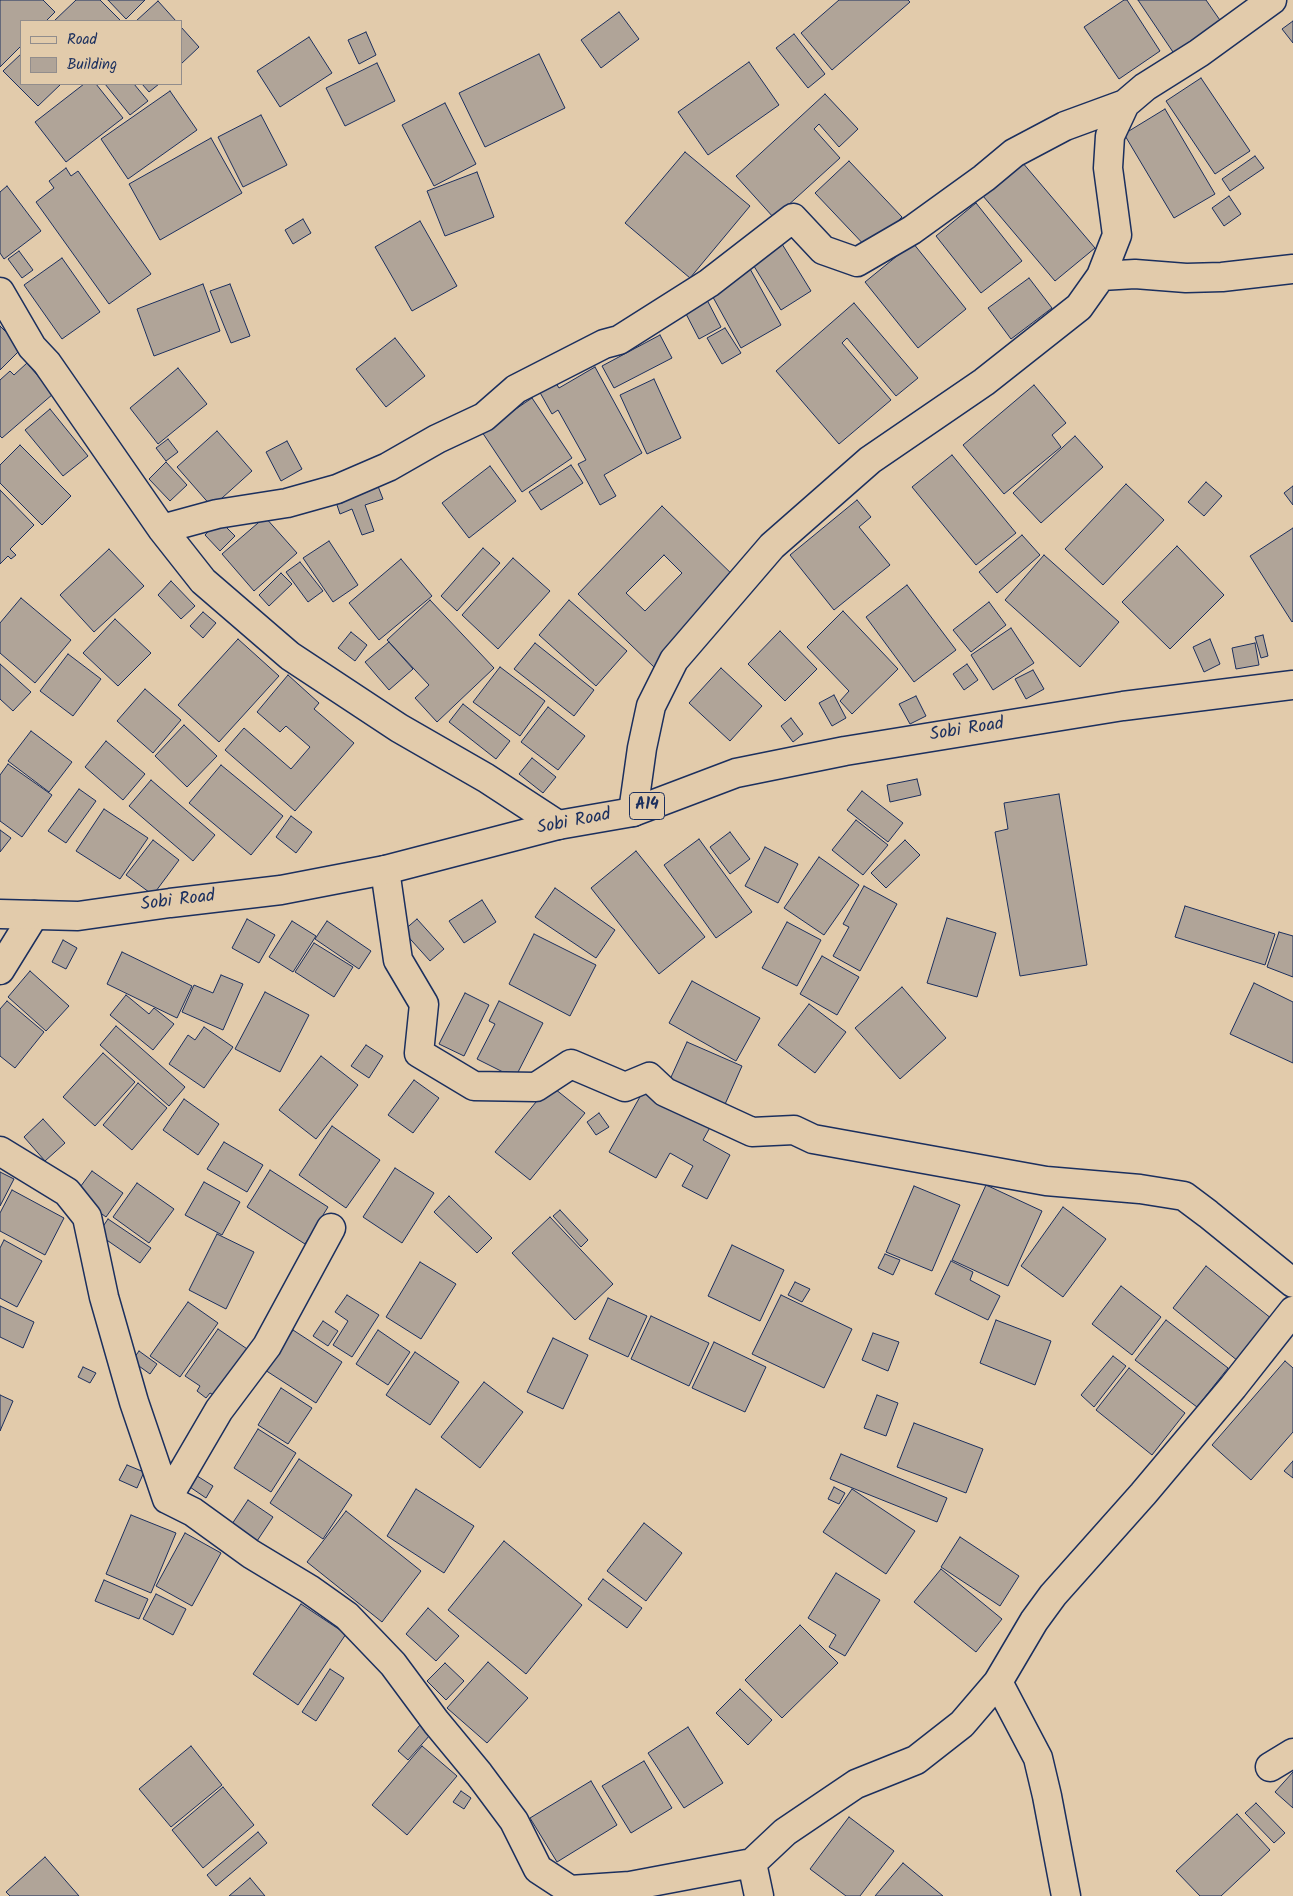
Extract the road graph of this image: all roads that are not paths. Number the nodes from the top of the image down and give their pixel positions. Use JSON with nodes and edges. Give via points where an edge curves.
{"nodes":[{"id":1,"x":1272,"y":0,"type":"edge"},
{"id":2,"x":1125,"y":104,"type":"junction"},
{"id":3,"x":1293,"y":269,"type":"edge"},
{"id":4,"x":1101,"y":276,"type":"junction"},
{"id":5,"x":0,"y":292,"type":"edge"},
{"id":6,"x":162,"y":529,"type":"junction"},
{"id":7,"x":1293,"y":685,"type":"edge"},
{"id":8,"x":633,"y":812,"type":"junction"},
{"id":9,"x":558,"y":825,"type":"junction"},
{"id":10,"x":385,"y":870,"type":"junction"},
{"id":11,"x":0,"y":914,"type":"edge"},
{"id":12,"x":34,"y":915,"type":"junction"},
{"id":13,"x":0,"y":970,"type":"edge"},
{"id":14,"x":0,"y":1152,"type":"edge"},
{"id":15,"x":331,"y":1228,"type":"dead end"},
{"id":16,"x":1293,"y":1283,"type":"edge"},
{"id":17,"x":1293,"y":1310,"type":"edge"},
{"id":18,"x":167,"y":1499,"type":"junction"},
{"id":19,"x":998,"y":1682,"type":"junction"},
{"id":20,"x":752,"y":1863,"type":"junction"},
{"id":21,"x":759,"y":1896,"type":"edge"},
{"id":22,"x":1066,"y":1896,"type":"edge"}],
"edges":[{"from":1,"to":2,"type":"main road"},
{"from":2,"to":4,"type":"main road","via":[[1110,136],[1108,168],[1117,235]]},
{"from":2,"to":6,"type":"main road","via":[[1064,126],[1014,153],[912,230],[857,262],[823,250],[793,218],[709,283],[619,340],[604,344],[516,390],[484,417],[388,467],[337,489],[287,503],[217,514]]},
{"from":3,"to":4,"type":"main road","via":[[1222,277]]},
{"from":4,"to":8,"type":"main road","via":[[1079,307],[984,382],[870,460],[835,490],[772,546],[709,618],[674,660],[651,706]]},
{"from":5,"to":6,"type":"main road","via":[[32,347],[47,363]]},
{"from":6,"to":9,"type":"main road","via":[[203,580],[290,656],[399,728],[486,778]]},
{"from":7,"to":8,"type":"main road","name":"Sobi Road","number":"A14","via":[[1123,706],[845,751],[736,773]]},
{"from":8,"to":9,"type":"main road","name":"Sobi Road","number":"A14"},
{"from":9,"to":10,"type":"main road","name":"Sobi Road","number":"A14"},
{"from":10,"to":12,"type":"main road","name":"Sobi Road","number":"A14","via":[[282,890],[78,916]]},
{"from":10,"to":16,"type":"main road","via":[[398,960],[424,1004],[419,1053],[474,1086],[536,1088],[571,1064],[624,1087],[649,1077],[665,1092],[752,1132],[794,1130],[813,1139],[1046,1181],[1184,1196]]},
{"from":11,"to":12,"type":"main road","name":"Sobi Road","number":"A14"},
{"from":12,"to":13,"type":"main road"},
{"from":14,"to":18,"type":"main road","via":[[67,1192],[87,1217],[104,1297],[134,1402]]},
{"from":15,"to":18,"type":"main road","via":[[267,1346],[219,1410]]},
{"from":17,"to":19,"type":"main road","via":[[1143,1494],[1053,1595]]},
{"from":18,"to":20,"type":"main road","via":[[193,1512],[251,1554],[348,1616],[393,1664],[479,1774],[514,1821],[538,1869],[570,1890],[630,1886]]},
{"from":19,"to":20,"type":"main road","via":[[962,1724],[916,1760],[856,1784],[785,1832]]},
{"from":19,"to":22,"type":"main road","via":[[1038,1758]]},
{"from":20,"to":21,"type":"main road"}]}
